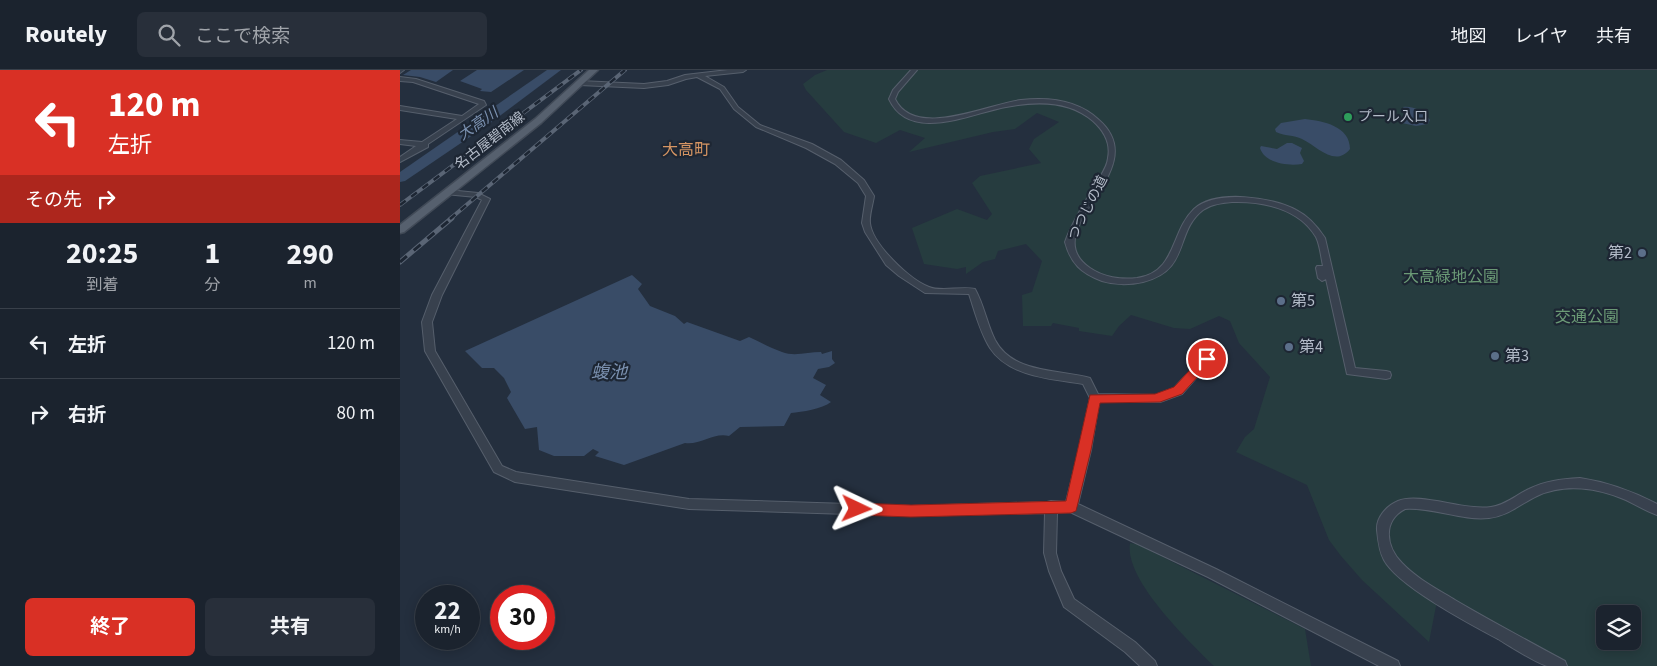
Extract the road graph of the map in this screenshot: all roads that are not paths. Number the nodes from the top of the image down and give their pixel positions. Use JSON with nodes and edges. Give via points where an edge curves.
{"nodes":[{"id":1,"x":594,"y":70,"type":"edge"},
{"id":2,"x":743,"y":70,"type":"edge"},
{"id":3,"x":914,"y":70,"type":"edge"},
{"id":4,"x":699,"y":73,"type":"edge"},
{"id":5,"x":400,"y":79,"type":"edge"},
{"id":6,"x":580,"y":83,"type":"junction"},
{"id":7,"x":400,"y":108,"type":"edge"},
{"id":8,"x":463,"y":118,"type":"junction"},
{"id":9,"x":400,"y":142,"type":"edge"},
{"id":10,"x":425,"y":145,"type":"junction"},
{"id":11,"x":400,"y":160,"type":"edge"},
{"id":12,"x":448,"y":192,"type":"junction"},
{"id":13,"x":400,"y":230,"type":"edge"},
{"id":14,"x":1320,"y":268,"type":"dead end"},
{"id":15,"x":1322,"y":278,"type":"dead end"},
{"id":16,"x":1207,"y":359,"type":"dead end"},
{"id":17,"x":1386,"y":375,"type":"dead end"},
{"id":18,"x":1094,"y":398,"type":"junction"},
{"id":19,"x":1051,"y":506,"type":"junction"},
{"id":20,"x":1071,"y":507,"type":"junction"},
{"id":21,"x":1657,"y":510,"type":"edge"},
{"id":22,"x":1150,"y":666,"type":"edge"},
{"id":23,"x":1393,"y":666,"type":"edge"},
{"id":24,"x":1560,"y":666,"type":"edge"}],
"edges":[{"from":1,"to":6,"type":"main road","name":"名古屋碧南線"},
{"from":2,"to":4,"type":"street"},
{"from":3,"to":17,"type":"street","name":"つつじの道","via":[[892,99],[898,110],[914,118],[948,120],[1014,103],[1045,101],[1084,110],[1100,123],[1111,140],[1112,159],[1069,242],[1069,250],[1081,266],[1104,278],[1129,282],[1162,271],[1197,210],[1223,200],[1261,200],[1280,205],[1310,222],[1321,238],[1351,371]]},
{"from":4,"to":6,"type":"street","via":[[644,86]]},
{"from":4,"to":18,"type":"street","via":[[722,88],[736,108],[758,126],[809,146],[854,174],[870,196],[866,223],[869,232],[889,263],[928,291],[972,291],[994,347],[1002,357],[1028,370],[1086,381]]},
{"from":5,"to":8,"type":"street","via":[[414,80],[482,102],[483,105]]},
{"from":6,"to":12,"type":"main road","name":"名古屋碧南線","via":[[538,121]]},
{"from":7,"to":8,"type":"street"},
{"from":8,"to":10,"type":"street"},
{"from":9,"to":10,"type":"street"},
{"from":10,"to":11,"type":"street"},
{"from":12,"to":13,"type":"main road","name":"名古屋碧南線"},
{"from":12,"to":19,"type":"street","via":[[486,199],[427,322],[430,351],[498,469],[515,477],[689,504],[911,511]]},
{"from":14,"to":15,"type":"street"},
{"from":16,"to":18,"type":"street","via":[[1178,390],[1156,399]]},
{"from":18,"to":20,"type":"street"},
{"from":19,"to":20,"type":"street"},
{"from":19,"to":22,"type":"street","via":[[1050,553],[1069,603],[1130,646]]},
{"from":20,"to":23,"type":"street","via":[[1212,573]]},
{"from":21,"to":24,"type":"street","via":[[1611,488],[1580,483],[1553,484],[1503,510],[1483,513],[1406,504],[1391,512],[1383,525],[1389,558],[1397,567],[1436,595]]}]}
